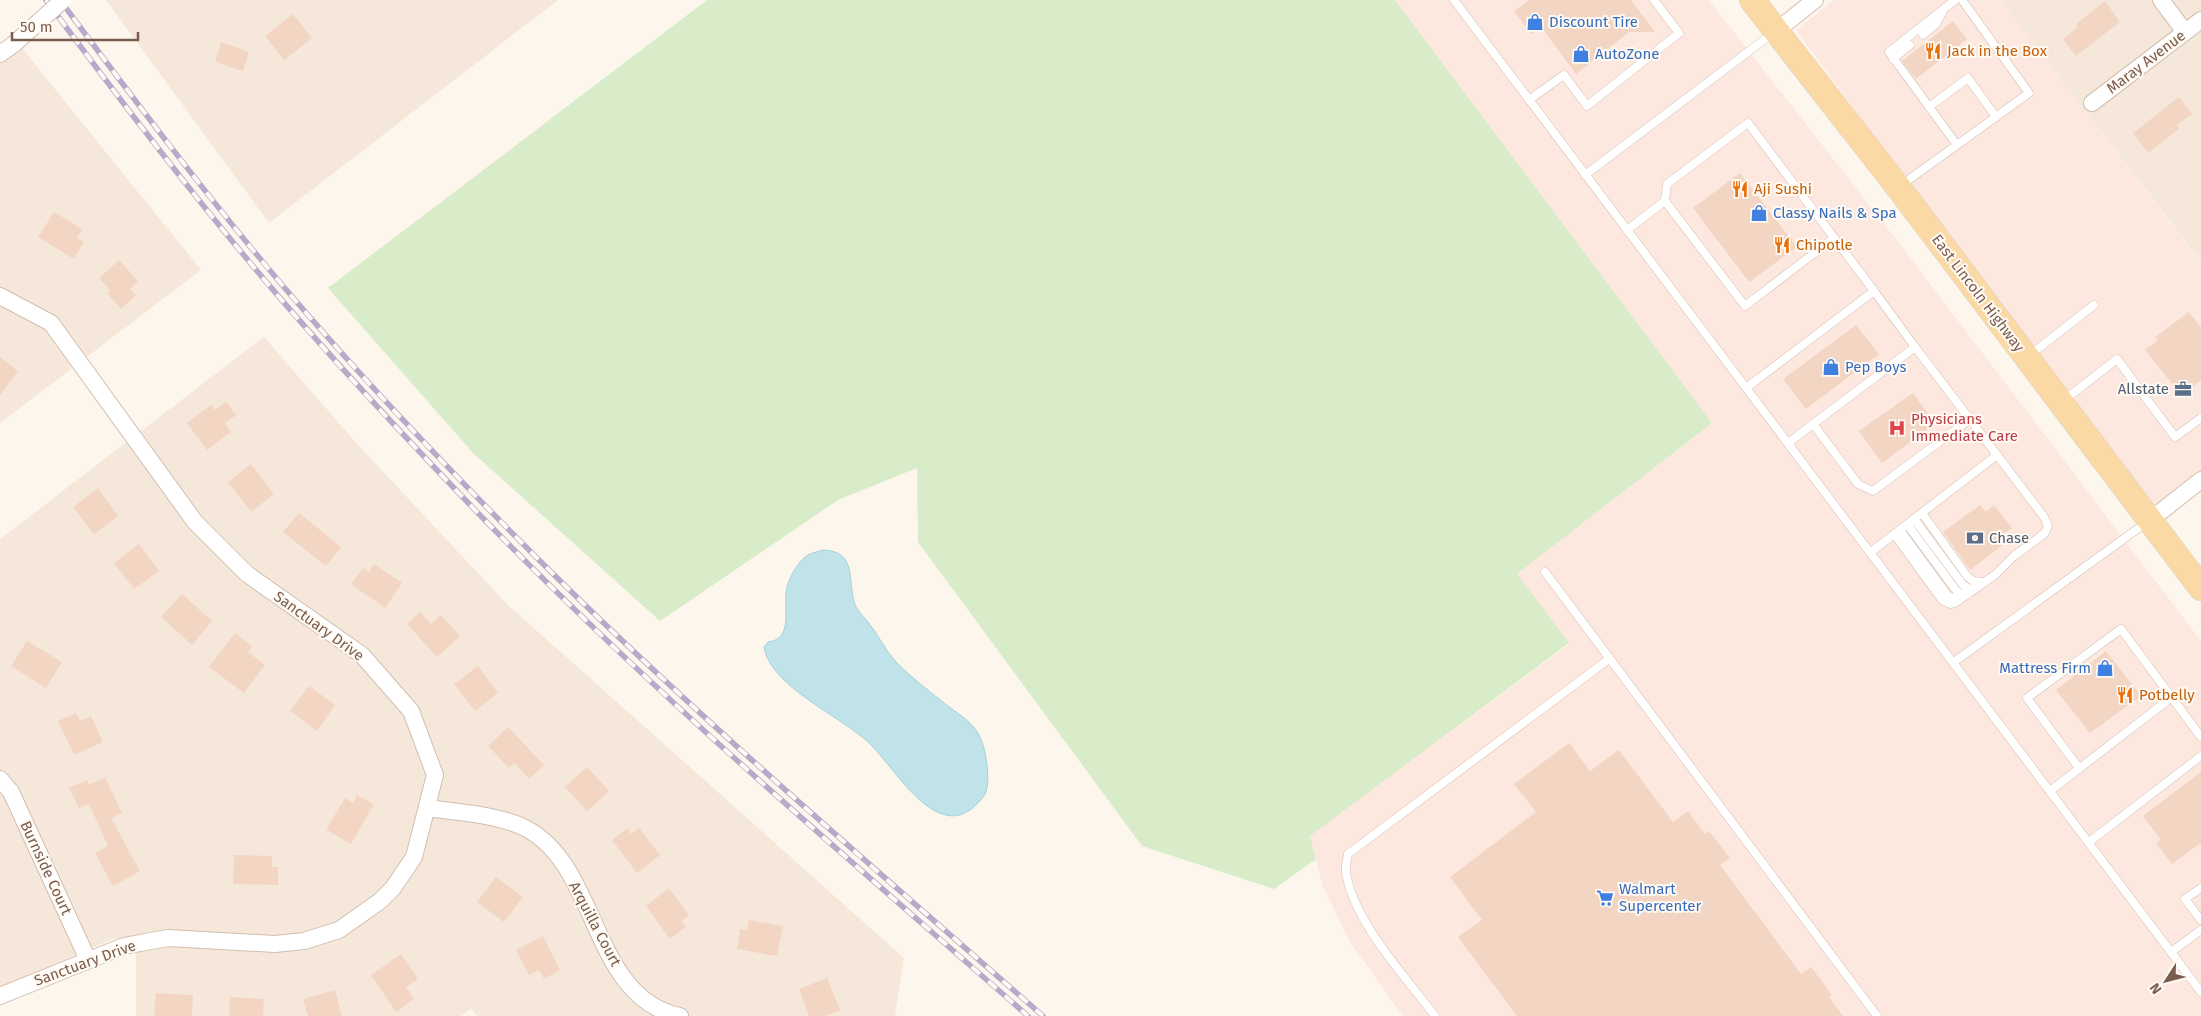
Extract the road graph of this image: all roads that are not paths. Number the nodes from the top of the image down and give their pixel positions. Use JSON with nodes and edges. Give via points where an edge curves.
{"nodes":[{"id":1,"x":63,"y":0,"type":"edge"},
{"id":2,"x":1454,"y":0,"type":"edge"},
{"id":3,"x":1654,"y":0,"type":"edge"},
{"id":4,"x":1752,"y":0,"type":"edge"},
{"id":5,"x":1815,"y":0,"type":"edge"},
{"id":6,"x":1955,"y":0,"type":"edge"},
{"id":7,"x":1962,"y":0,"type":"edge"},
{"id":8,"x":2161,"y":0,"type":"edge"},
{"id":9,"x":1944,"y":9,"type":"junction"},
{"id":10,"x":2201,"y":20,"type":"edge"},
{"id":11,"x":1776,"y":31,"type":"junction"},
{"id":12,"x":2186,"y":32,"type":"junction"},
{"id":13,"x":1924,"y":35,"type":"dead end"},
{"id":14,"x":1910,"y":45,"type":"dead end"},
{"id":15,"x":0,"y":54,"type":"edge"},
{"id":16,"x":1893,"y":58,"type":"junction"},
{"id":17,"x":1529,"y":100,"type":"junction"},
{"id":18,"x":2092,"y":103,"type":"dead end"},
{"id":19,"x":1929,"y":107,"type":"junction"},
{"id":20,"x":1996,"y":117,"type":"junction"},
{"id":21,"x":1957,"y":146,"type":"junction"},
{"id":22,"x":1585,"y":175,"type":"junction"},
{"id":23,"x":1898,"y":187,"type":"junction"},
{"id":24,"x":1665,"y":201,"type":"junction"},
{"id":25,"x":1627,"y":230,"type":"junction"},
{"id":26,"x":1834,"y":238,"type":"junction"},
{"id":27,"x":1874,"y":291,"type":"junction"},
{"id":28,"x":0,"y":296,"type":"edge"},
{"id":29,"x":2094,"y":305,"type":"dead end"},
{"id":30,"x":1915,"y":347,"type":"junction"},
{"id":31,"x":2026,"y":358,"type":"junction"},
{"id":32,"x":1746,"y":388,"type":"junction"},
{"id":33,"x":2060,"y":403,"type":"junction"},
{"id":34,"x":2201,"y":418,"type":"edge"},
{"id":35,"x":1970,"y":420,"type":"junction"},
{"id":36,"x":1813,"y":424,"type":"junction"},
{"id":37,"x":1788,"y":443,"type":"junction"},
{"id":38,"x":1997,"y":455,"type":"junction"},
{"id":39,"x":2201,"y":480,"type":"edge"},
{"id":40,"x":1922,"y":512,"type":"junction"},
{"id":41,"x":1914,"y":519,"type":"junction"},
{"id":42,"x":2149,"y":521,"type":"junction"},
{"id":43,"x":1907,"y":524,"type":"junction"},
{"id":44,"x":1897,"y":532,"type":"junction"},
{"id":45,"x":1871,"y":552,"type":"junction"},
{"id":46,"x":1544,"y":572,"type":"dead end"},
{"id":47,"x":1985,"y":582,"type":"junction"},
{"id":48,"x":1977,"y":587,"type":"junction"},
{"id":49,"x":2201,"y":588,"type":"edge"},
{"id":50,"x":1965,"y":596,"type":"junction"},
{"id":51,"x":1609,"y":659,"type":"junction"},
{"id":52,"x":1954,"y":662,"type":"junction"},
{"id":53,"x":2172,"y":697,"type":"junction"},
{"id":54,"x":2201,"y":737,"type":"edge"},
{"id":55,"x":2201,"y":756,"type":"edge"},
{"id":56,"x":2079,"y":768,"type":"junction"},
{"id":57,"x":0,"y":779,"type":"edge"},
{"id":58,"x":2050,"y":791,"type":"junction"},
{"id":59,"x":427,"y":808,"type":"junction"},
{"id":60,"x":2089,"y":842,"type":"junction"},
{"id":61,"x":2201,"y":888,"type":"edge"},
{"id":62,"x":2201,"y":920,"type":"edge"},
{"id":63,"x":2201,"y":930,"type":"edge"},
{"id":64,"x":2172,"y":952,"type":"junction"},
{"id":65,"x":88,"y":960,"type":"junction"},
{"id":66,"x":2201,"y":992,"type":"edge"},
{"id":67,"x":0,"y":996,"type":"edge"},
{"id":68,"x":680,"y":1016,"type":"edge"},
{"id":69,"x":1435,"y":1016,"type":"edge"},
{"id":70,"x":1877,"y":1016,"type":"edge"}],
"edges":[{"from":1,"to":15,"type":"street","bridge":true},
{"from":2,"to":17,"type":"lane"},
{"from":3,"to":17,"type":"lane","via":[[1679,33],[1586,106],[1564,75]]},
{"from":4,"to":11,"type":"main road","name":"East Lincoln Highway"},
{"from":5,"to":11,"type":"street"},
{"from":6,"to":9,"type":"lane"},
{"from":7,"to":20,"type":"lane","via":[[2029,93]]},
{"from":8,"to":12,"type":"street"},
{"from":9,"to":13,"type":"lane","via":[[1935,25]]},
{"from":9,"to":16,"type":"lane","via":[[1889,52]]},
{"from":10,"to":12,"type":"street","name":"Maray Avenue"},
{"from":11,"to":22,"type":"lane"},
{"from":11,"to":23,"type":"main road","name":"East Lincoln Highway"},
{"from":12,"to":18,"type":"street","name":"Maray Avenue"},
{"from":14,"to":16,"type":"lane"},
{"from":16,"to":19,"type":"lane"},
{"from":17,"to":22,"type":"lane"},
{"from":19,"to":20,"type":"lane","via":[[1968,78]]},
{"from":19,"to":21,"type":"lane"},
{"from":20,"to":21,"type":"lane"},
{"from":21,"to":23,"type":"lane"},
{"from":22,"to":25,"type":"lane"},
{"from":23,"to":31,"type":"main road","name":"East Lincoln Highway"},
{"from":24,"to":25,"type":"lane"},
{"from":24,"to":26,"type":"lane","via":[[1745,306]]},
{"from":24,"to":26,"type":"lane","via":[[1668,184],[1748,123]]},
{"from":25,"to":32,"type":"lane"},
{"from":26,"to":27,"type":"lane"},
{"from":27,"to":30,"type":"lane"},
{"from":27,"to":32,"type":"lane"},
{"from":28,"to":59,"type":"street","name":"Sanctuary Drive","via":[[51,323],[195,522],[247,574],[362,655],[411,711],[435,775]]},
{"from":29,"to":31,"type":"lane"},
{"from":30,"to":35,"type":"lane"},
{"from":30,"to":36,"type":"lane"},
{"from":31,"to":33,"type":"main road","name":"East Lincoln Highway"},
{"from":32,"to":37,"type":"lane"},
{"from":33,"to":34,"type":"lane","via":[[2117,359],[2175,437]]},
{"from":33,"to":42,"type":"main road","name":"East Lincoln Highway"},
{"from":35,"to":36,"type":"lane","via":[[1873,491],[1858,484]]},
{"from":35,"to":38,"type":"lane"},
{"from":36,"to":37,"type":"lane"},
{"from":37,"to":45,"type":"lane"},
{"from":38,"to":40,"type":"lane"},
{"from":38,"to":47,"type":"lane","via":[[2048,526],[2045,533]]},
{"from":39,"to":42,"type":"street"},
{"from":40,"to":41,"type":"lane"},
{"from":40,"to":47,"type":"lane","via":[[1967,576],[1973,581]]},
{"from":41,"to":43,"type":"lane"},
{"from":41,"to":48,"type":"lane","via":[[1962,585],[1970,589]]},
{"from":42,"to":49,"type":"main road","name":"East Lincoln Highway"},
{"from":42,"to":52,"type":"lane"},
{"from":43,"to":44,"type":"lane"},
{"from":43,"to":50,"type":"lane","via":[[1955,589]]},
{"from":44,"to":45,"type":"lane"},
{"from":44,"to":50,"type":"lane","via":[[1942,600],[1950,604]]},
{"from":45,"to":52,"type":"lane"},
{"from":46,"to":51,"type":"lane"},
{"from":47,"to":48,"type":"lane"},
{"from":48,"to":50,"type":"lane"},
{"from":51,"to":69,"type":"lane","via":[[1348,854],[1346,872],[1361,912]]},
{"from":51,"to":70,"type":"lane"},
{"from":52,"to":58,"type":"lane"},
{"from":53,"to":54,"type":"lane"},
{"from":53,"to":56,"type":"lane"},
{"from":53,"to":56,"type":"lane","via":[[2121,628],[2027,698]]},
{"from":55,"to":60,"type":"lane"},
{"from":56,"to":58,"type":"lane"},
{"from":57,"to":65,"type":"street","name":"Burnside Court","via":[[11,792]]},
{"from":58,"to":60,"type":"lane"},
{"from":59,"to":65,"type":"street","name":"Sanctuary Drive","via":[[414,857],[404,873],[380,901],[338,930],[304,941],[275,944],[168,938],[124,946]]},
{"from":59,"to":68,"type":"street","name":"Arquilla Court","via":[[473,814],[521,827],[552,848],[586,902],[610,958],[642,998]]},
{"from":60,"to":64,"type":"lane"},
{"from":61,"to":62,"type":"lane","via":[[2185,899]]},
{"from":63,"to":64,"type":"lane"},
{"from":64,"to":66,"type":"lane"},
{"from":65,"to":67,"type":"street","name":"Sanctuary Drive"}]}
